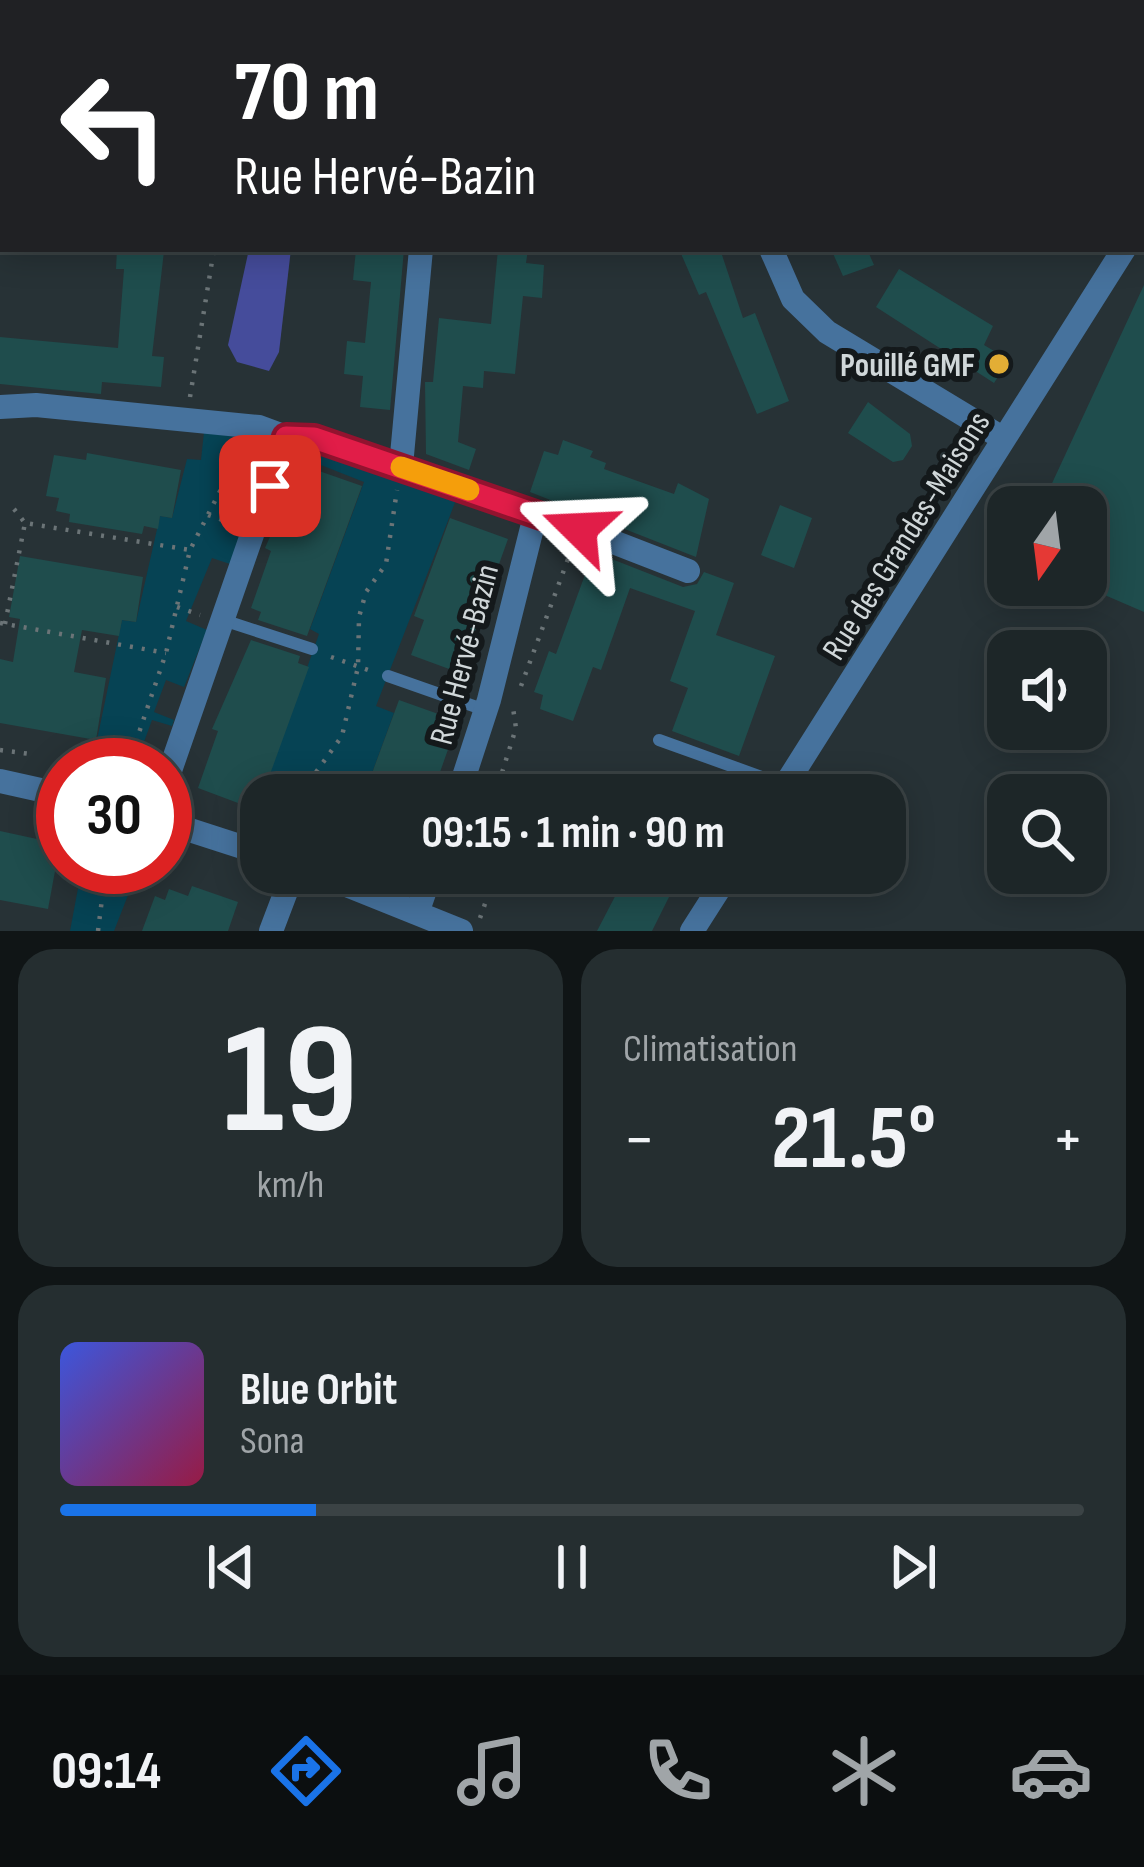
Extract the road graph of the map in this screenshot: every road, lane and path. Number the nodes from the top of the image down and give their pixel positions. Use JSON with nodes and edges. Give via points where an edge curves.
{"nodes":[{"id":1,"x":214,"y":252,"type":"edge"},
{"id":2,"x":421,"y":252,"type":"edge"},
{"id":3,"x":772,"y":252,"type":"edge"},
{"id":4,"x":1122,"y":252,"type":"edge"},
{"id":5,"x":0,"y":407,"type":"edge"},
{"id":6,"x":187,"y":420,"type":"junction"},
{"id":7,"x":259,"y":428,"type":"junction"},
{"id":8,"x":286,"y":437,"type":"junction"},
{"id":9,"x":1004,"y":439,"type":"junction"},
{"id":10,"x":401,"y":466,"type":"junction"},
{"id":11,"x":14,"y":509,"type":"dead end"},
{"id":12,"x":536,"y":512,"type":"junction"},
{"id":13,"x":26,"y":523,"type":"junction"},
{"id":14,"x":579,"y":529,"type":"junction"},
{"id":15,"x":190,"y":550,"type":"junction"},
{"id":16,"x":688,"y":571,"type":"dead end"},
{"id":17,"x":223,"y":620,"type":"junction"},
{"id":18,"x":3,"y":624,"type":"edge"},
{"id":19,"x":312,"y":650,"type":"joint"},
{"id":20,"x":166,"y":653,"type":"junction"},
{"id":21,"x":358,"y":667,"type":"junction"},
{"id":22,"x":388,"y":676,"type":"joint"},
{"id":23,"x":486,"y":710,"type":"junction"},
{"id":24,"x":137,"y":738,"type":"edge"},
{"id":25,"x":182,"y":738,"type":"edge"},
{"id":26,"x":659,"y":740,"type":"dead end"},
{"id":27,"x":0,"y":749,"type":"edge"},
{"id":28,"x":30,"y":759,"type":"dead end"},
{"id":29,"x":315,"y":774,"type":"edge"},
{"id":30,"x":465,"y":774,"type":"edge"},
{"id":31,"x":502,"y":774,"type":"edge"},
{"id":32,"x":743,"y":774,"type":"edge"},
{"id":33,"x":792,"y":774,"type":"edge"},
{"id":34,"x":0,"y":782,"type":"edge"},
{"id":35,"x":36,"y":789,"type":"edge"},
{"id":36,"x":192,"y":831,"type":"edge"},
{"id":37,"x":240,"y":846,"type":"edge"},
{"id":38,"x":103,"y":894,"type":"edge"},
{"id":39,"x":285,"y":894,"type":"edge"},
{"id":40,"x":370,"y":894,"type":"edge"},
{"id":41,"x":424,"y":894,"type":"edge"},
{"id":42,"x":487,"y":894,"type":"edge"},
{"id":43,"x":716,"y":894,"type":"edge"},
{"id":44,"x":417,"y":913,"type":"junction"},
{"id":45,"x":470,"y":926,"type":"edge"},
{"id":46,"x":98,"y":931,"type":"edge"},
{"id":47,"x":271,"y":931,"type":"edge"},
{"id":48,"x":692,"y":931,"type":"edge"}],
"edges":[{"from":1,"to":6,"type":"path"},
{"from":2,"to":10,"type":"street"},
{"from":3,"to":9,"type":"street","via":[[794,299],[827,332]]},
{"from":4,"to":9,"type":"street","name":"Rue des Grandes-Maisons"},
{"from":5,"to":6,"type":"street"},
{"from":6,"to":7,"type":"street"},
{"from":7,"to":8,"type":"street"},
{"from":7,"to":15,"type":"path"},
{"from":8,"to":10,"type":"street"},
{"from":8,"to":17,"type":"street"},
{"from":9,"to":33,"type":"street","name":"Rue des Grandes-Maisons"},
{"from":10,"to":12,"type":"street"},
{"from":10,"to":21,"type":"path","via":[[386,564],[359,617]]},
{"from":11,"to":13,"type":"path"},
{"from":12,"to":14,"type":"street"},
{"from":12,"to":23,"type":"street","name":"Rue Hervé-Bazin"},
{"from":13,"to":15,"type":"path"},
{"from":13,"to":18,"type":"path"},
{"from":14,"to":16,"type":"street"},
{"from":14,"to":31,"type":"path","via":[[513,706],[516,728]]},
{"from":15,"to":20,"type":"path"},
{"from":17,"to":19,"type":"lane"},
{"from":17,"to":25,"type":"street"},
{"from":18,"to":20,"type":"path"},
{"from":19,"to":21,"type":"path"},
{"from":20,"to":24,"type":"path"},
{"from":21,"to":22,"type":"path"},
{"from":21,"to":29,"type":"path","via":[[342,736]]},
{"from":22,"to":23,"type":"lane"},
{"from":23,"to":30,"type":"street","name":"Rue Hervé-Bazin"},
{"from":26,"to":32,"type":"lane"},
{"from":27,"to":28,"type":"path"},
{"from":34,"to":35,"type":"street"},
{"from":36,"to":37,"type":"street"},
{"from":38,"to":46,"type":"path"},
{"from":39,"to":47,"type":"street"},
{"from":40,"to":44,"type":"street"},
{"from":41,"to":44,"type":"street"},
{"from":42,"to":45,"type":"path"},
{"from":43,"to":48,"type":"street"},
{"from":44,"to":45,"type":"street"}]}
